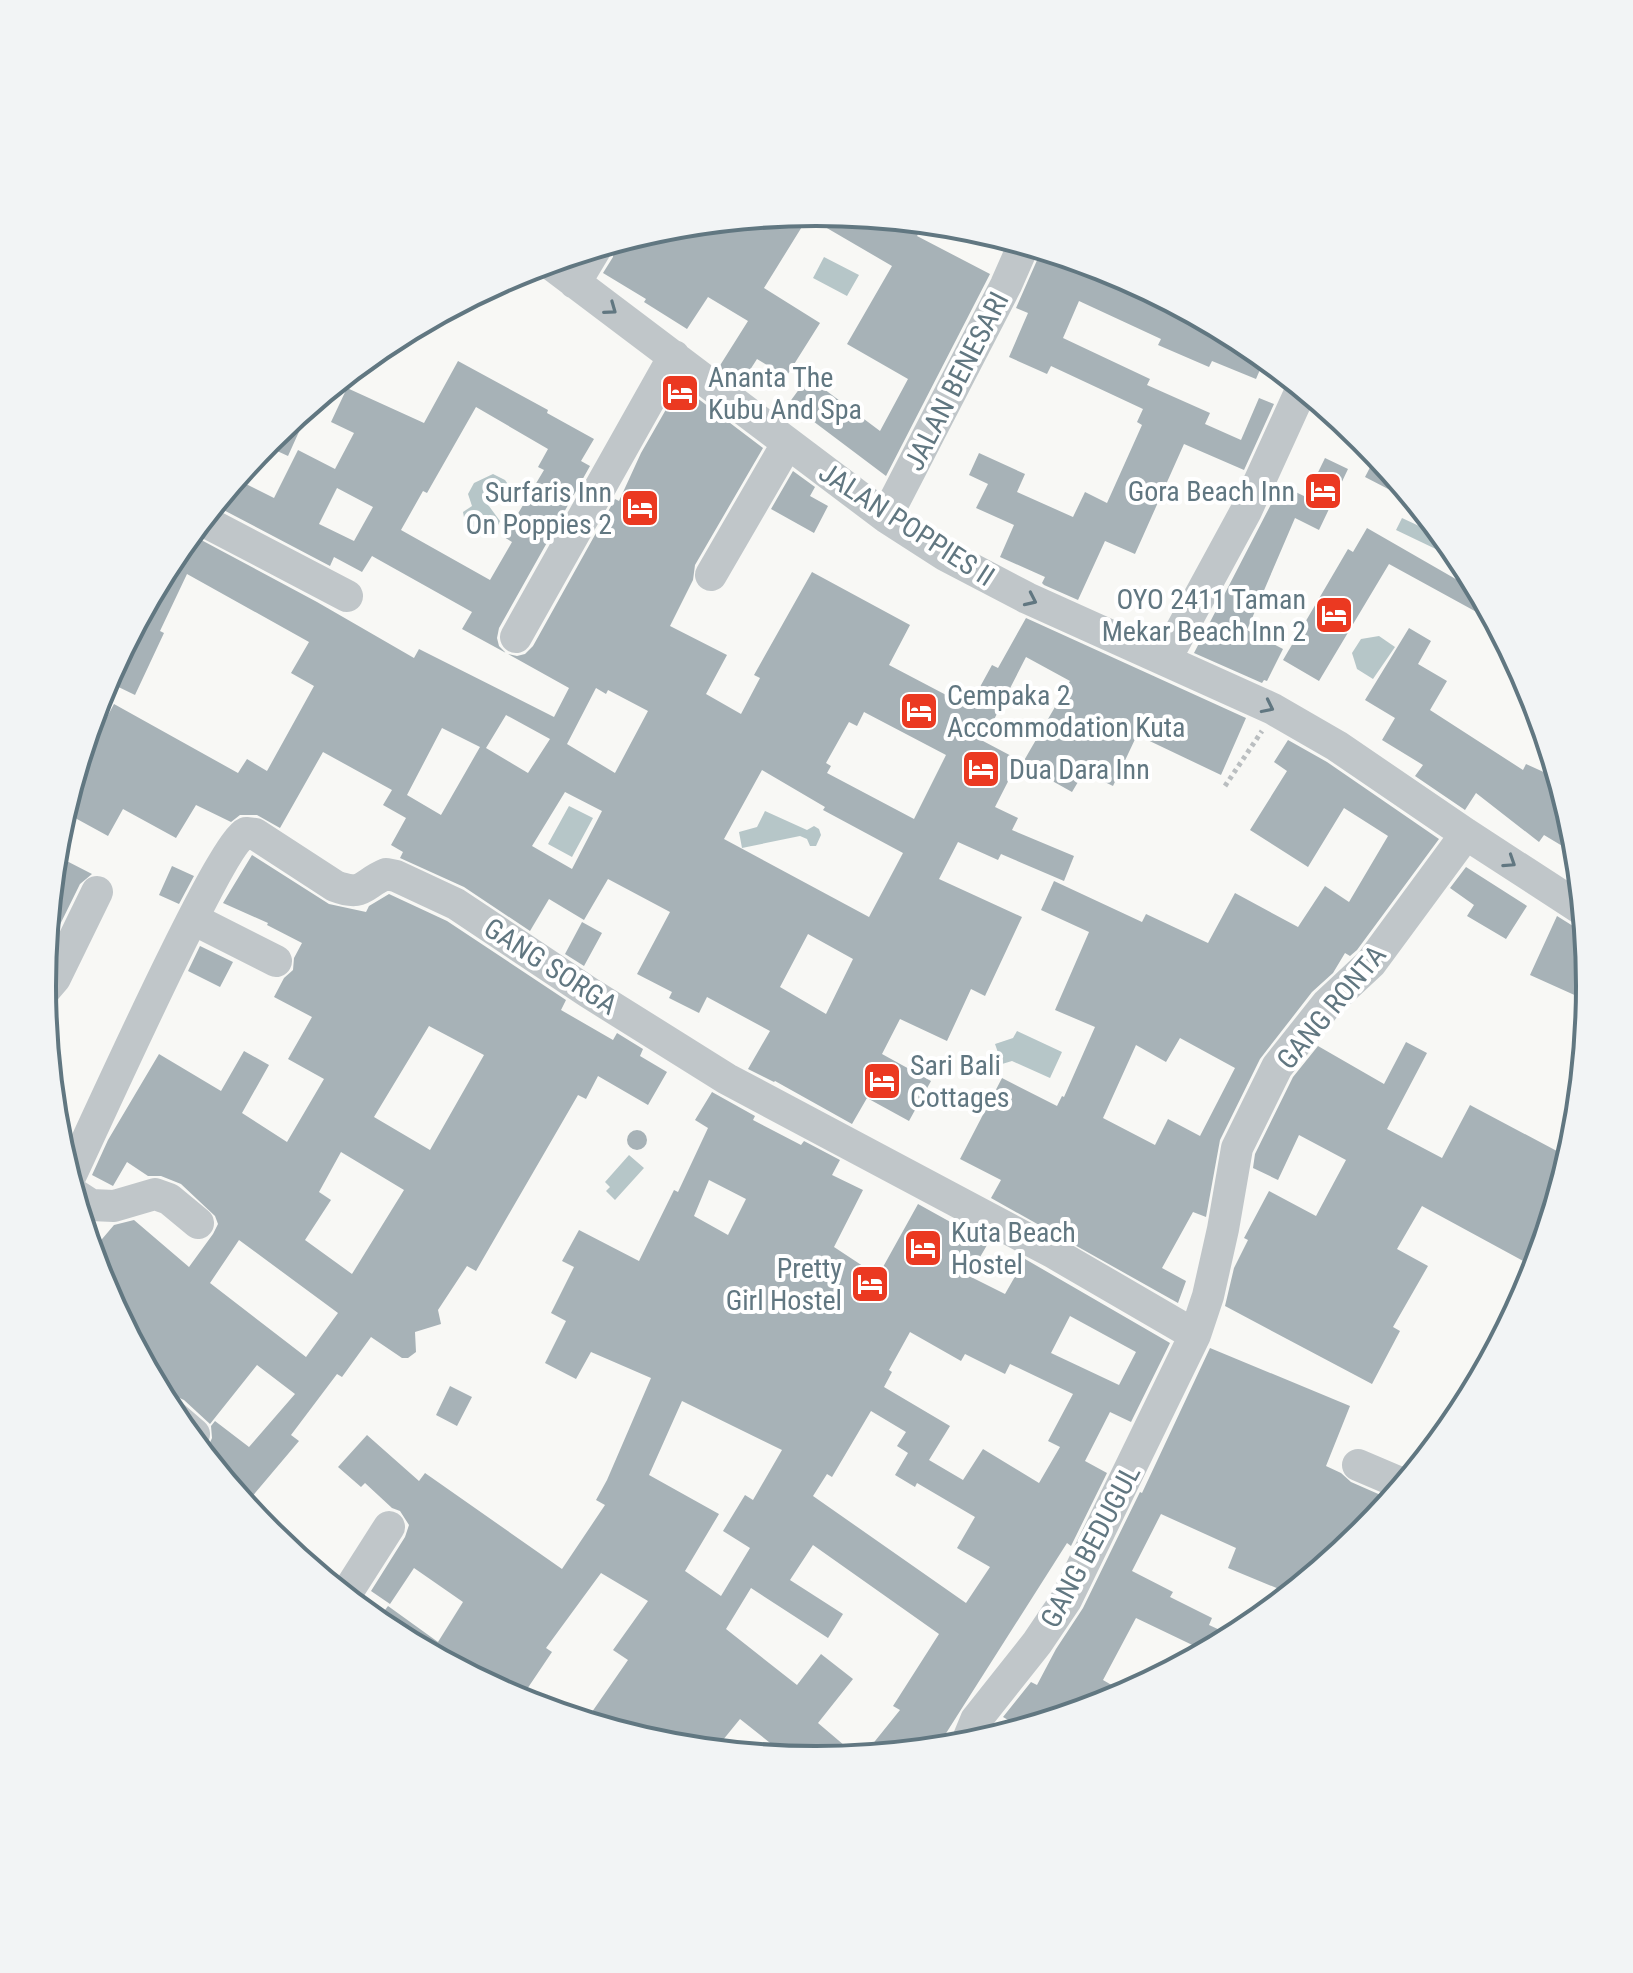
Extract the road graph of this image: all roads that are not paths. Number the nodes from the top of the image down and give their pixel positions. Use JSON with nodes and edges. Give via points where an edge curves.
{"nodes":[{"id":1,"x":1020,"y":254,"type":"edge"},
{"id":2,"x":588,"y":261,"type":"edge"},
{"id":3,"x":559,"y":271,"type":"edge"},
{"id":4,"x":575,"y":283,"type":"junction"},
{"id":5,"x":674,"y":356,"type":"junction"},
{"id":6,"x":1297,"y":398,"type":"edge"},
{"id":7,"x":787,"y":444,"type":"junction"},
{"id":8,"x":886,"y":517,"type":"junction"},
{"id":9,"x":212,"y":525,"type":"edge"},
{"id":10,"x":711,"y":575,"type":"dead end"},
{"id":11,"x":347,"y":596,"type":"dead end"},
{"id":12,"x":516,"y":637,"type":"dead end"},
{"id":13,"x":1165,"y":660,"type":"junction"},
{"id":14,"x":1466,"y":834,"type":"junction"},
{"id":15,"x":97,"y":892,"type":"dead end"},
{"id":16,"x":1572,"y":903,"type":"edge"},
{"id":17,"x":193,"y":919,"type":"junction"},
{"id":18,"x":276,"y":961,"type":"dead end"},
{"id":19,"x":56,"y":975,"type":"edge"},
{"id":20,"x":77,"y":1162,"type":"edge"},
{"id":21,"x":88,"y":1203,"type":"edge"},
{"id":22,"x":198,"y":1223,"type":"dead end"},
{"id":23,"x":1195,"y":1335,"type":"junction"},
{"id":24,"x":1358,"y":1465,"type":"dead end"},
{"id":25,"x":1394,"y":1480,"type":"edge"},
{"id":26,"x":389,"y":1527,"type":"dead end"},
{"id":27,"x":351,"y":1587,"type":"edge"},
{"id":28,"x":972,"y":1730,"type":"edge"}],
"edges":[{"from":1,"to":8,"type":"street","name":"JALAN BENESARI"},
{"from":2,"to":4,"type":"street"},
{"from":3,"to":4,"type":"street","name":"JALAN POPPIES II"},
{"from":4,"to":5,"type":"street","name":"JALAN POPPIES II","one_way":true},
{"from":5,"to":7,"type":"street","name":"JALAN POPPIES II"},
{"from":5,"to":12,"type":"street"},
{"from":6,"to":13,"type":"street","via":[[1246,511]]},
{"from":7,"to":8,"type":"street","name":"JALAN POPPIES II"},
{"from":7,"to":10,"type":"street"},
{"from":8,"to":13,"type":"street","name":"JALAN POPPIES II","one_way":true,"via":[[1027,598]]},
{"from":9,"to":11,"type":"street"},
{"from":13,"to":14,"type":"street","name":"JALAN POPPIES II","one_way":true,"via":[[1273,709]]},
{"from":14,"to":16,"type":"street","name":"JALAN POPPIES II","one_way":true},
{"from":14,"to":23,"type":"street","name":"GANG RONTA","via":[[1371,963],[1327,1004],[1277,1067],[1237,1148],[1208,1296]]},
{"from":15,"to":19,"type":"street"},
{"from":17,"to":18,"type":"street"},
{"from":17,"to":20,"type":"street","name":"GANG SORGA"},
{"from":17,"to":23,"type":"street","name":"GANG SORGA","via":[[232,847],[246,833],[347,891],[360,891],[386,874],[396,876],[456,904],[727,1079],[1054,1253]]},
{"from":21,"to":22,"type":"street","via":[[114,1206],[155,1194]]},
{"from":23,"to":28,"type":"street","name":"GANG BEDUGUL","via":[[1066,1600]]},
{"from":24,"to":25,"type":"street"},
{"from":26,"to":27,"type":"street"}]}
